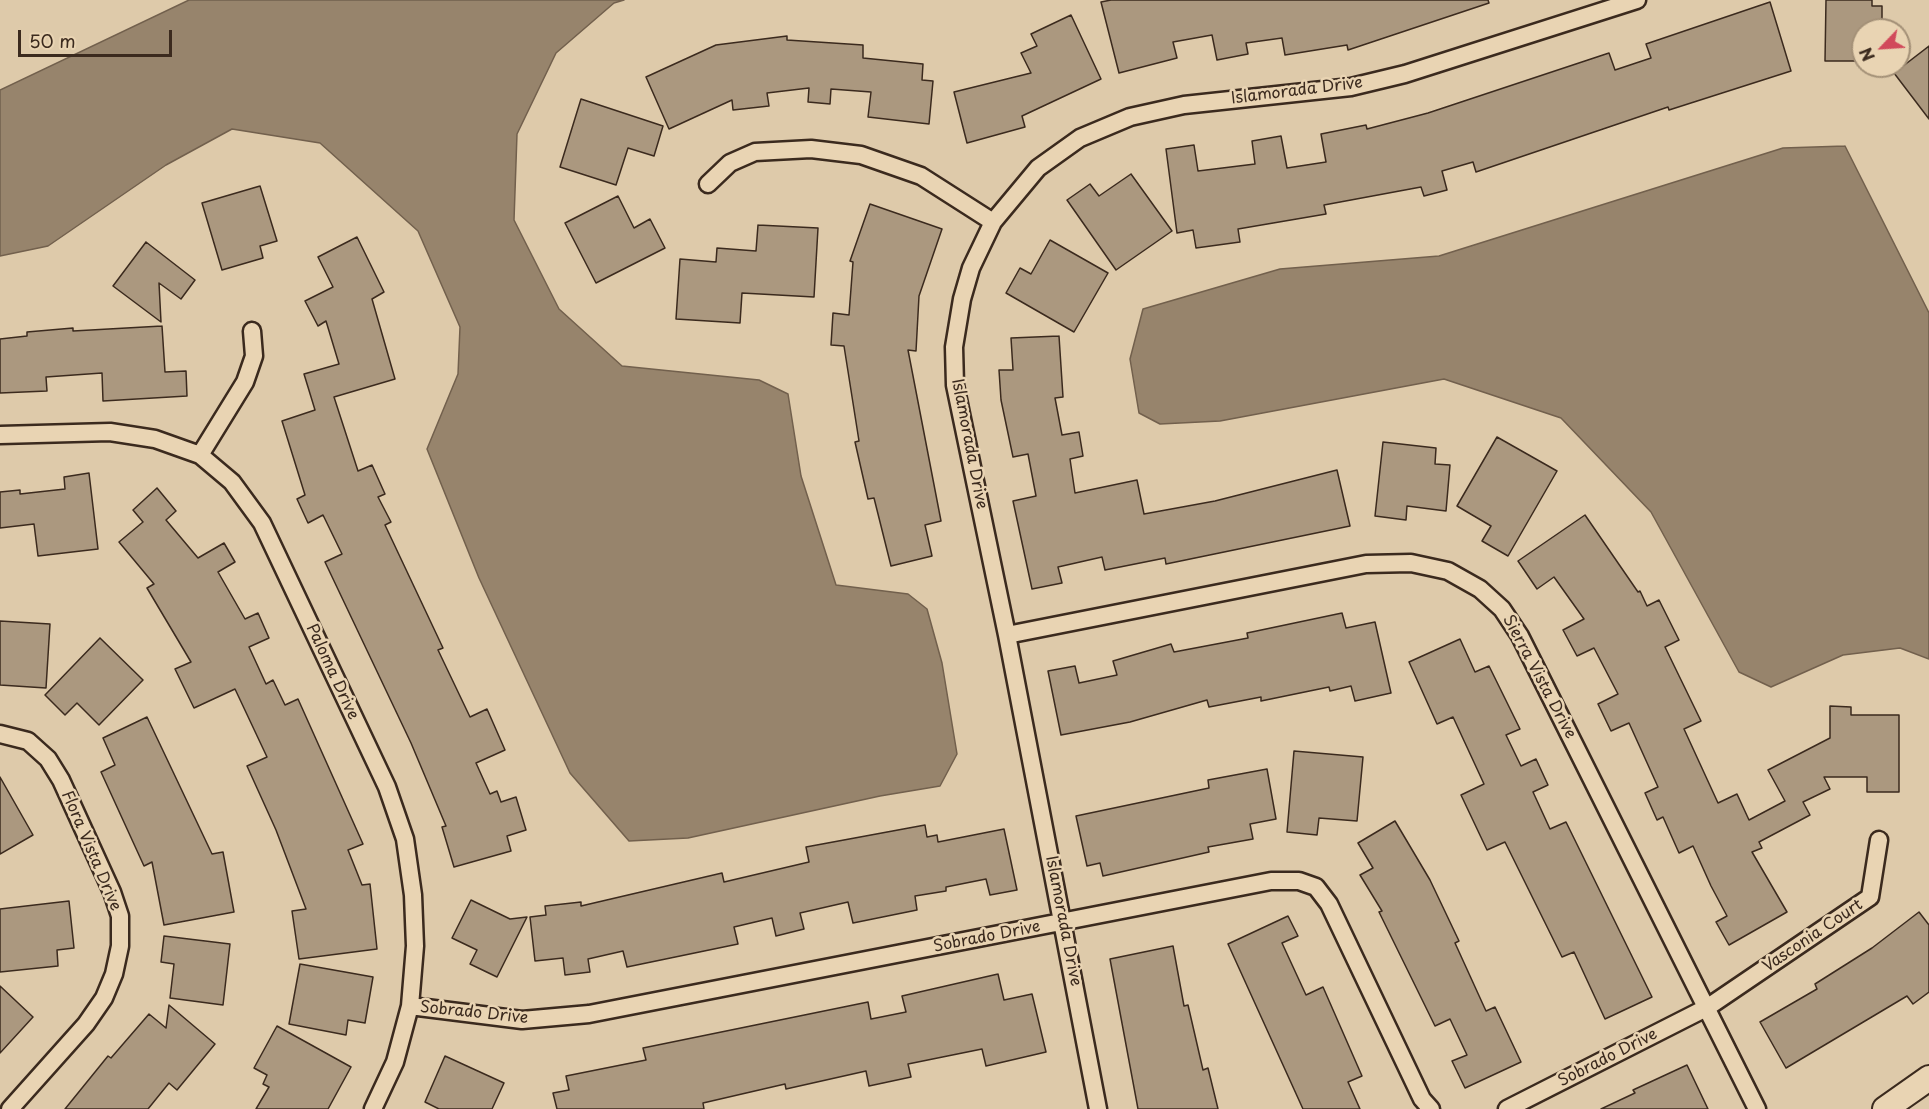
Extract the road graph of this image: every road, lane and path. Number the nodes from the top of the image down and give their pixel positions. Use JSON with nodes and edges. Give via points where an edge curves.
{"nodes":[{"id":1,"x":1637,"y":0,"type":"edge"},
{"id":2,"x":708,"y":184,"type":"dead end"},
{"id":3,"x":993,"y":222,"type":"junction"},
{"id":4,"x":252,"y":330,"type":"dead end"},
{"id":5,"x":0,"y":435,"type":"edge"},
{"id":6,"x":200,"y":455,"type":"junction"},
{"id":7,"x":1007,"y":635,"type":"junction"},
{"id":8,"x":0,"y":734,"type":"edge"},
{"id":9,"x":1879,"y":840,"type":"dead end"},
{"id":10,"x":1063,"y":922,"type":"junction"},
{"id":11,"x":410,"y":1006,"type":"junction"},
{"id":12,"x":1708,"y":1007,"type":"junction"},
{"id":13,"x":1929,"y":1078,"type":"edge"},
{"id":14,"x":10,"y":1109,"type":"edge"},
{"id":15,"x":373,"y":1109,"type":"edge"},
{"id":16,"x":1098,"y":1109,"type":"edge"},
{"id":17,"x":1431,"y":1109,"type":"edge"},
{"id":18,"x":1507,"y":1109,"type":"edge"},
{"id":19,"x":1757,"y":1109,"type":"edge"},
{"id":20,"x":1885,"y":1109,"type":"edge"}],
"edges":[{"from":1,"to":3,"type":"street","name":"Islamorada Drive","via":[[1405,74],[1351,87],[1184,105],[1130,117],[1080,138],[1038,168]]},
{"from":2,"to":3,"type":"street","via":[[730,163],[755,152],[811,149],[861,155],[921,176]]},
{"from":3,"to":7,"type":"street","name":"Islamorada Drive","via":[[971,268],[962,299],[954,347],[955,386]]},
{"from":4,"to":6,"type":"street","via":[[254,356],[244,382]]},
{"from":5,"to":6,"type":"street","name":"Paloma Drive","via":[[110,432],[155,439]]},
{"from":6,"to":11,"type":"street","name":"Paloma Drive","via":[[232,482],[262,523],[387,787],[405,839],[413,895],[415,946]]},
{"from":7,"to":10,"type":"street","name":"Islamorada Drive"},
{"from":7,"to":12,"type":"street","name":"Sierra Vista Drive","via":[[1366,564],[1411,563],[1448,571],[1480,589],[1502,609],[1520,636]]},
{"from":8,"to":14,"type":"street","name":"Flora Vista Drive","via":[[28,741],[48,759],[61,780],[120,916],[120,946],[104,998],[86,1024]]},
{"from":9,"to":12,"type":"street","name":"Vasconia Court","via":[[1870,897]]},
{"from":10,"to":11,"type":"street","name":"Sobrado Drive","via":[[589,1014],[522,1020]]},
{"from":10,"to":16,"type":"street","name":"Islamorada Drive"},
{"from":10,"to":17,"type":"street","name":"Sobrado Drive","via":[[1271,881],[1299,881],[1316,887],[1329,904],[1422,1099]]},
{"from":11,"to":15,"type":"street","name":"Paloma Drive","via":[[395,1062]]},
{"from":12,"to":18,"type":"street","name":"Sobrado Drive"},
{"from":12,"to":19,"type":"street","name":"Sierra Vista Drive"},
{"from":13,"to":20,"type":"street"}]}
